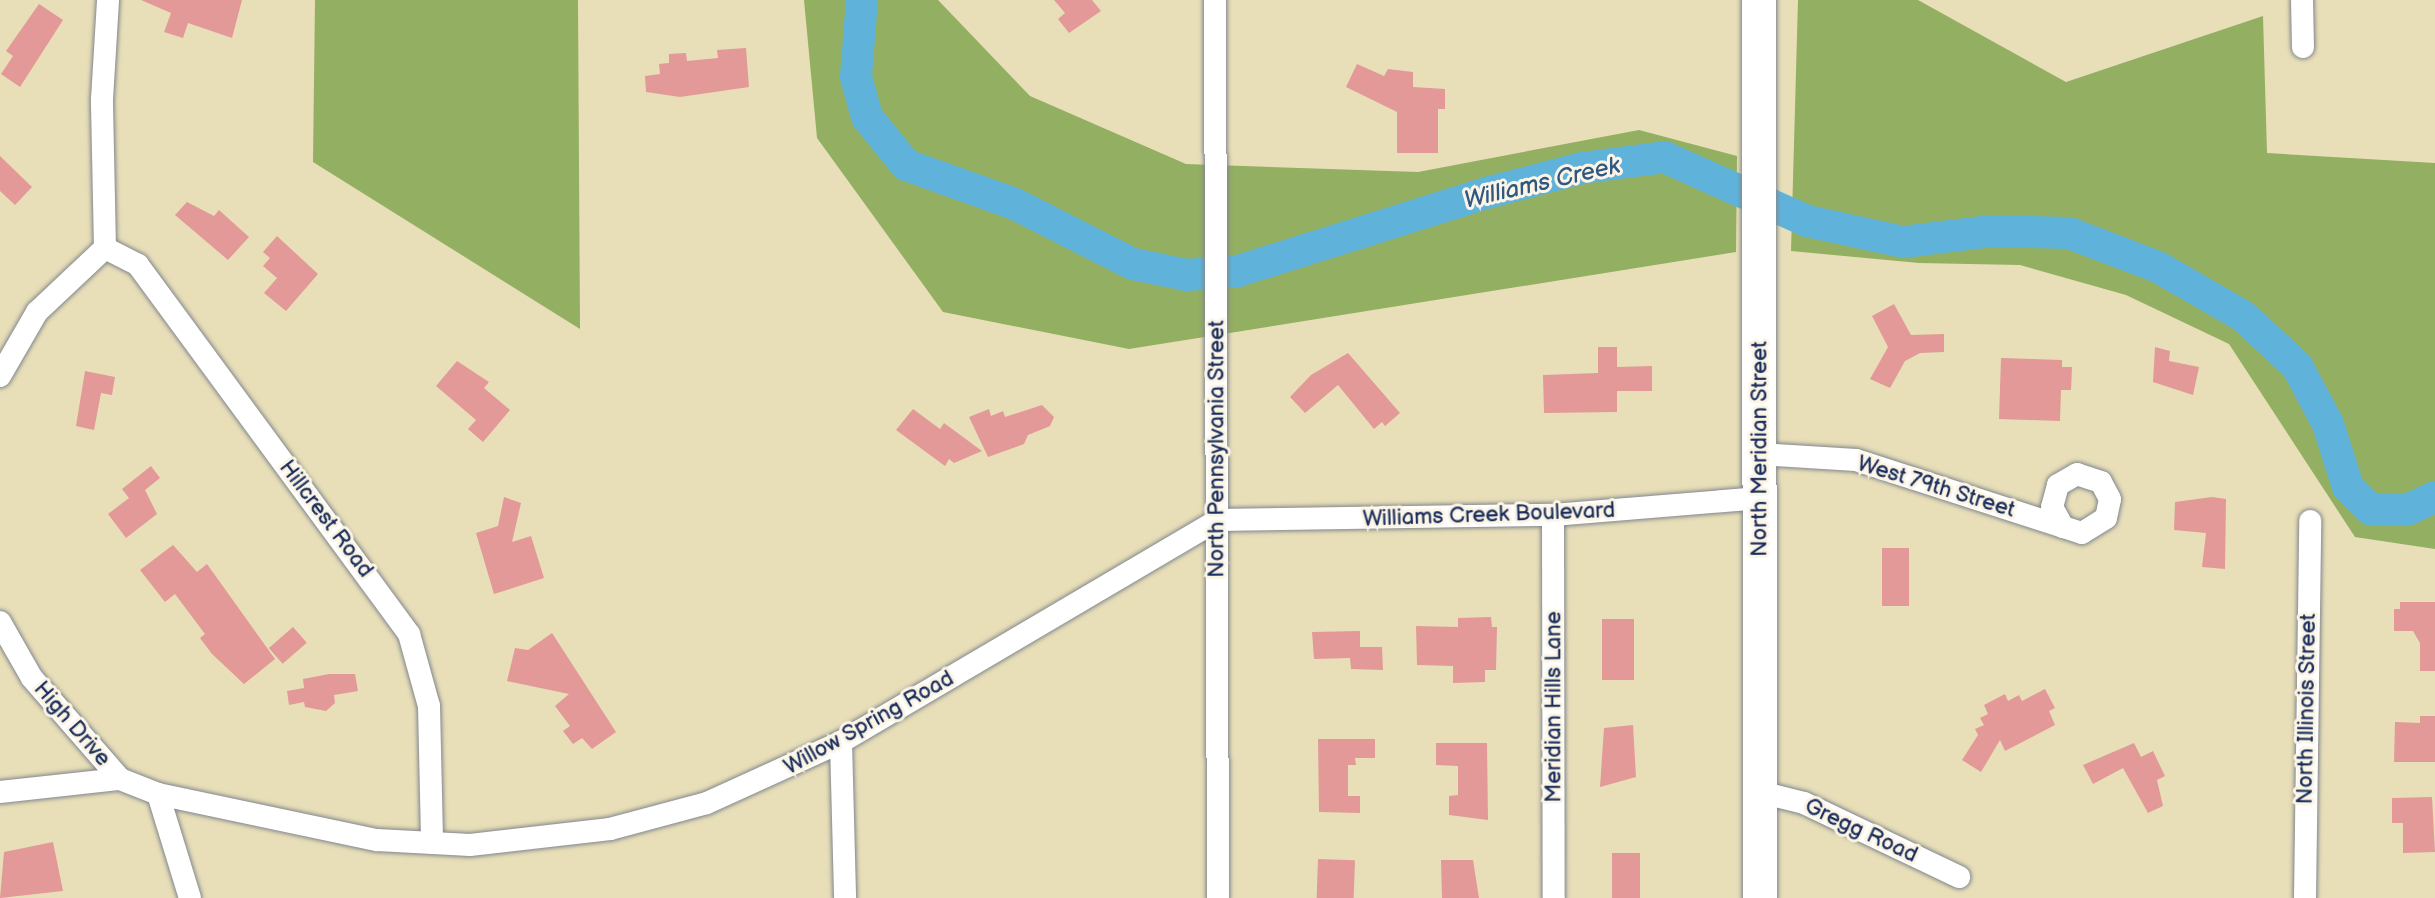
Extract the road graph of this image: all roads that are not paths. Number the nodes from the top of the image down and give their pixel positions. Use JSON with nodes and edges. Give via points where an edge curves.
{"nodes":[{"id":1,"x":108,"y":0,"type":"edge"},
{"id":2,"x":1215,"y":0,"type":"edge"},
{"id":3,"x":1759,"y":0,"type":"edge"},
{"id":4,"x":2302,"y":0,"type":"edge"},
{"id":5,"x":2303,"y":47,"type":"dead end"},
{"id":6,"x":105,"y":248,"type":"junction"},
{"id":7,"x":0,"y":376,"type":"edge"},
{"id":8,"x":1759,"y":454,"type":"junction"},
{"id":9,"x":1760,"y":498,"type":"junction"},
{"id":10,"x":1553,"y":515,"type":"junction"},
{"id":11,"x":1218,"y":520,"type":"junction"},
{"id":12,"x":2310,"y":521,"type":"dead end"},
{"id":13,"x":2063,"y":527,"type":"dead end"},
{"id":14,"x":0,"y":622,"type":"edge"},
{"id":15,"x":841,"y":742,"type":"junction"},
{"id":16,"x":120,"y":779,"type":"junction"},
{"id":17,"x":0,"y":792,"type":"edge"},
{"id":18,"x":1760,"y":792,"type":"junction"},
{"id":19,"x":158,"y":794,"type":"junction"},
{"id":20,"x":432,"y":843,"type":"junction"},
{"id":21,"x":1959,"y":877,"type":"dead end"},
{"id":22,"x":190,"y":898,"type":"edge"},
{"id":23,"x":845,"y":898,"type":"edge"},
{"id":24,"x":1218,"y":898,"type":"edge"},
{"id":25,"x":1554,"y":898,"type":"edge"},
{"id":26,"x":1760,"y":898,"type":"edge"},
{"id":27,"x":2305,"y":898,"type":"edge"}],
"edges":[{"from":1,"to":6,"type":"street","via":[[102,99]]},
{"from":2,"to":11,"type":"street","name":"North Pennsylvania Street"},
{"from":3,"to":8,"type":"main road","name":"North Meridian Street"},
{"from":4,"to":5,"type":"street"},
{"from":6,"to":7,"type":"street","via":[[37,312]]},
{"from":6,"to":20,"type":"street","name":"Hillcrest Road","via":[[138,265],[409,634],[429,706]]},
{"from":8,"to":9,"type":"main road","name":"North Meridian Street"},
{"from":8,"to":13,"type":"street","name":"West 79th Street","via":[[1856,460]]},
{"from":9,"to":10,"type":"street","name":"Williams Creek Boulevard"},
{"from":9,"to":18,"type":"main road","name":"North Meridian Street"},
{"from":10,"to":11,"type":"street","name":"Williams Creek Boulevard"},
{"from":10,"to":25,"type":"street","name":"Meridian Hills Lane"},
{"from":11,"to":15,"type":"street","name":"Willow Spring Road"},
{"from":11,"to":24,"type":"street","name":"North Pennsylvania Street"},
{"from":12,"to":27,"type":"street","name":"North Illinois Street"},
{"from":14,"to":16,"type":"street","name":"High Drive","via":[[32,678]]},
{"from":15,"to":20,"type":"street","name":"Willow Spring Road","via":[[731,794],[641,822],[506,842]]},
{"from":15,"to":23,"type":"street"},
{"from":16,"to":17,"type":"street"},
{"from":16,"to":19,"type":"street","name":"High Drive"},
{"from":18,"to":21,"type":"street","name":"Gregg Road","via":[[1804,803]]},
{"from":18,"to":26,"type":"main road","name":"North Meridian Street"},
{"from":19,"to":20,"type":"street","name":"Willow Spring Road","via":[[311,830]]},
{"from":19,"to":22,"type":"street"}]}
